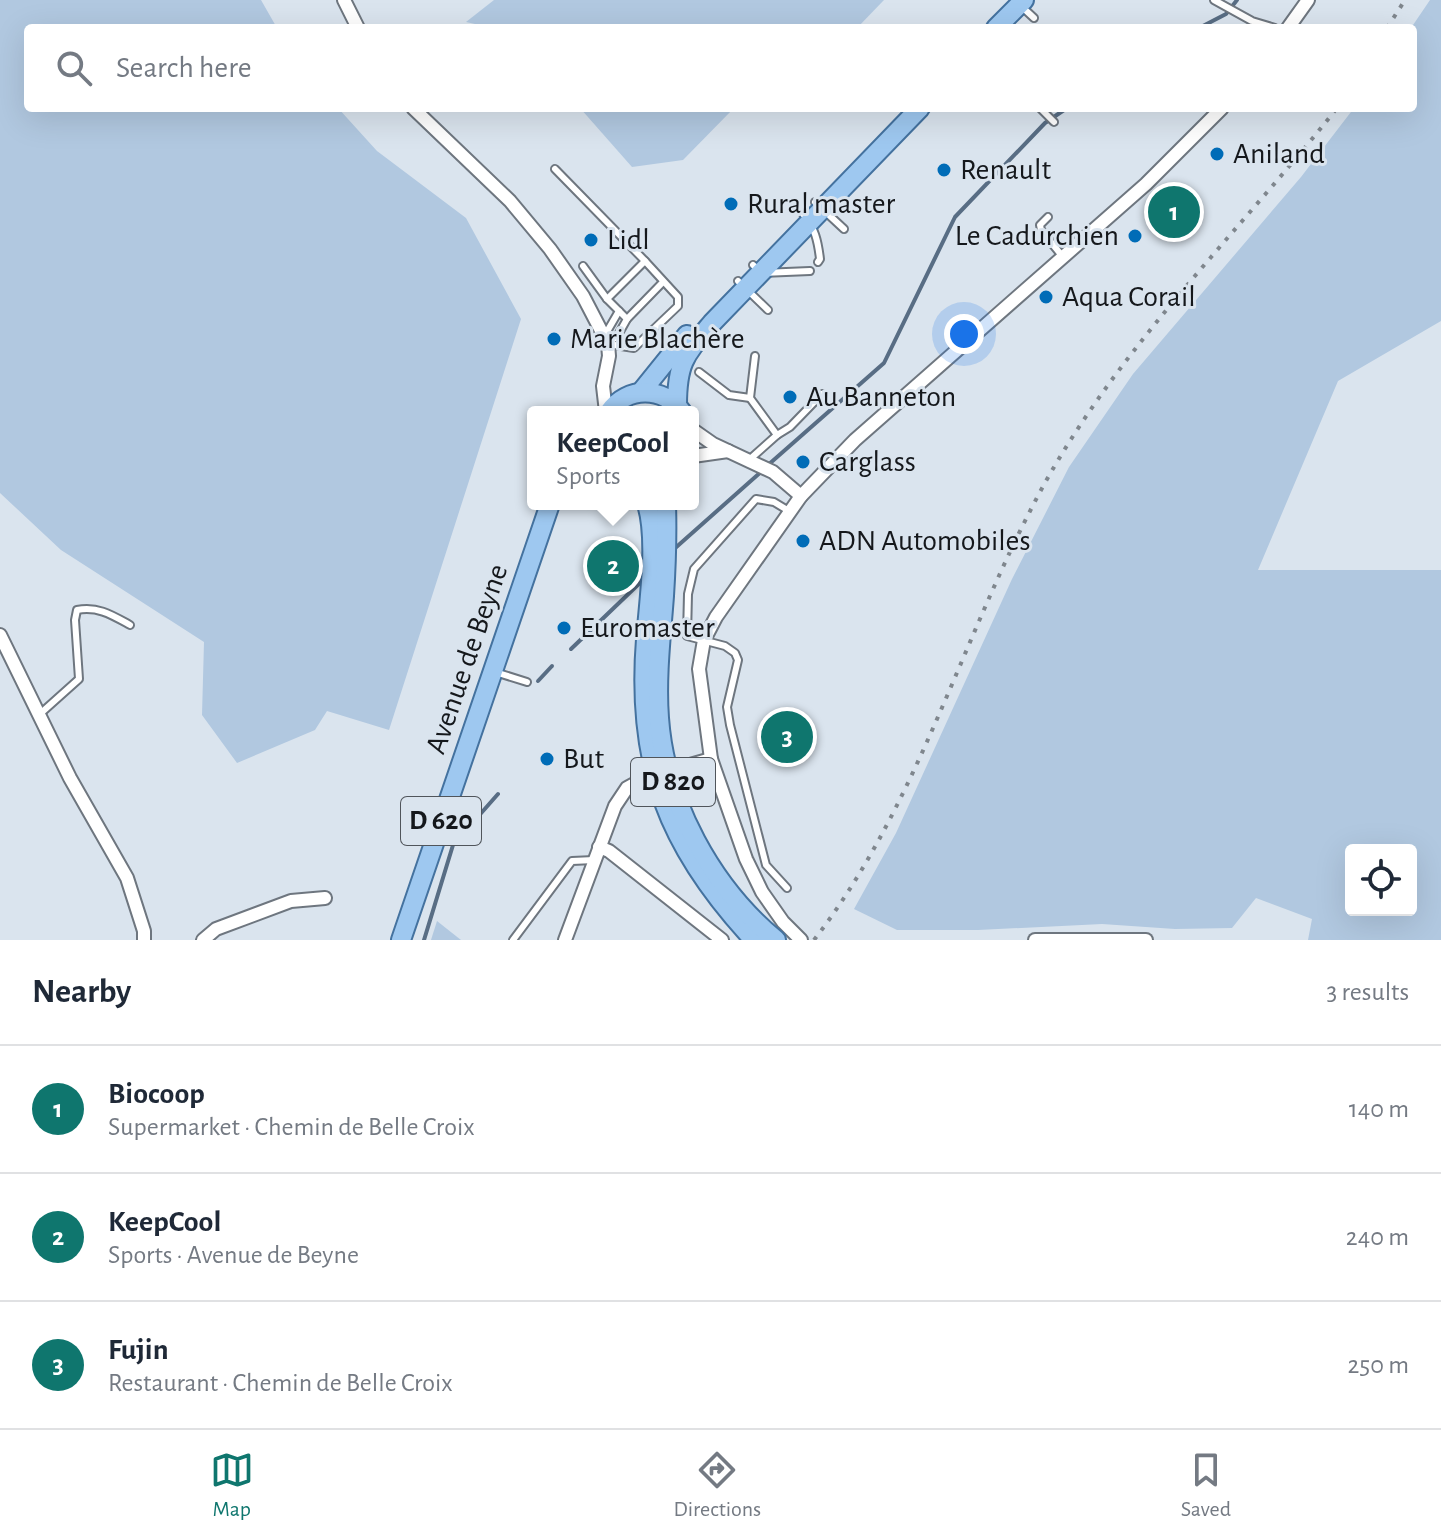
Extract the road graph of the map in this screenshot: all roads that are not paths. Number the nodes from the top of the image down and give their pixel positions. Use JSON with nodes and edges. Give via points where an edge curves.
{"nodes":[{"id":1,"x":1214,"y":0,"type":"edge"},
{"id":2,"x":1308,"y":0,"type":"edge"},
{"id":3,"x":1017,"y":1,"type":"edge"},
{"id":4,"x":350,"y":3,"type":"edge"},
{"id":5,"x":1034,"y":18,"type":"dead end"},
{"id":6,"x":357,"y":24,"type":"edge"},
{"id":7,"x":987,"y":24,"type":"edge"},
{"id":8,"x":999,"y":24,"type":"edge"},
{"id":9,"x":1262,"y":24,"type":"edge"},
{"id":10,"x":1291,"y":24,"type":"edge"},
{"id":11,"x":417,"y":112,"type":"edge"},
{"id":12,"x":901,"y":112,"type":"edge"},
{"id":13,"x":916,"y":112,"type":"edge"},
{"id":14,"x":1044,"y":112,"type":"edge"},
{"id":15,"x":1218,"y":112,"type":"edge"},
{"id":16,"x":1054,"y":122,"type":"dead end"},
{"id":17,"x":555,"y":169,"type":"dead end"},
{"id":18,"x":813,"y":212,"type":"junction"},
{"id":19,"x":1048,"y":217,"type":"dead end"},
{"id":20,"x":844,"y":229,"type":"dead end"},
{"id":21,"x":1063,"y":257,"type":"junction"},
{"id":22,"x":645,"y":261,"type":"junction"},
{"id":23,"x":818,"y":262,"type":"dead end"},
{"id":24,"x":583,"y":266,"type":"dead end"},
{"id":25,"x":758,"y":269,"type":"junction"},
{"id":26,"x":810,"y":271,"type":"dead end"},
{"id":27,"x":663,"y":282,"type":"junction"},
{"id":28,"x":742,"y":284,"type":"junction"},
{"id":29,"x":607,"y":299,"type":"junction"},
{"id":30,"x":768,"y":310,"type":"dead end"},
{"id":31,"x":619,"y":311,"type":"junction"},
{"id":32,"x":627,"y":319,"type":"junction"},
{"id":33,"x":606,"y":339,"type":"junction"},
{"id":34,"x":755,"y":356,"type":"dead end"},
{"id":35,"x":699,"y":372,"type":"dead end"},
{"id":36,"x":605,"y":373,"type":"junction"},
{"id":37,"x":634,"y":394,"type":"junction"},
{"id":38,"x":822,"y":394,"type":"dead end"},
{"id":39,"x":750,"y":398,"type":"junction"},
{"id":40,"x":606,"y":406,"type":"edge"},
{"id":41,"x":616,"y":406,"type":"edge"},
{"id":42,"x":678,"y":406,"type":"edge"},
{"id":43,"x":680,"y":406,"type":"edge"},
{"id":44,"x":699,"y":434,"type":"edge"},
{"id":45,"x":777,"y":435,"type":"junction"},
{"id":46,"x":728,"y":451,"type":"junction"},
{"id":47,"x":699,"y":455,"type":"edge"},
{"id":48,"x":753,"y":461,"type":"junction"},
{"id":49,"x":801,"y":496,"type":"junction"},
{"id":50,"x":548,"y":510,"type":"edge"},
{"id":51,"x":557,"y":510,"type":"edge"},
{"id":52,"x":649,"y":510,"type":"edge"},
{"id":53,"x":665,"y":510,"type":"edge"},
{"id":54,"x":789,"y":511,"type":"junction"},
{"id":55,"x":541,"y":533,"type":"junction"},
{"id":56,"x":659,"y":533,"type":"junction"},
{"id":57,"x":657,"y":595,"type":"junction"},
{"id":58,"x":130,"y":625,"type":"dead end"},
{"id":59,"x":0,"y":635,"type":"edge"},
{"id":60,"x":704,"y":640,"type":"junction"},
{"id":61,"x":491,"y":671,"type":"junction"},
{"id":62,"x":527,"y":682,"type":"dead end"},
{"id":63,"x":41,"y":713,"type":"junction"},
{"id":64,"x":711,"y":759,"type":"junction"},
{"id":65,"x":676,"y":769,"type":"dead end"},
{"id":66,"x":647,"y":777,"type":"dead end"},
{"id":67,"x":597,"y":853,"type":"junction"},
{"id":68,"x":787,"y":888,"type":"dead end"},
{"id":69,"x":325,"y":898,"type":"dead end"},
{"id":70,"x":144,"y":940,"type":"edge"},
{"id":71,"x":203,"y":940,"type":"edge"},
{"id":72,"x":401,"y":940,"type":"edge"},
{"id":73,"x":513,"y":940,"type":"edge"},
{"id":74,"x":565,"y":940,"type":"edge"},
{"id":75,"x":722,"y":940,"type":"edge"},
{"id":76,"x":754,"y":940,"type":"edge"},
{"id":77,"x":776,"y":940,"type":"edge"},
{"id":78,"x":801,"y":940,"type":"edge"},
{"id":79,"x":1035,"y":940,"type":"edge"},
{"id":80,"x":1146,"y":940,"type":"edge"}],
"edges":[{"from":1,"to":9,"type":"lane"},
{"from":2,"to":10,"type":"street"},
{"from":3,"to":5,"type":"lane"},
{"from":3,"to":7,"type":"main road"},
{"from":3,"to":8,"type":"main road"},
{"from":4,"to":6,"type":"street"},
{"from":11,"to":33,"type":"street","via":[[510,201],[583,296]]},
{"from":12,"to":18,"type":"main road"},
{"from":13,"to":18,"type":"main road"},
{"from":14,"to":16,"type":"lane"},
{"from":15,"to":21,"type":"street"},
{"from":17,"to":22,"type":"lane"},
{"from":18,"to":20,"type":"lane"},
{"from":18,"to":23,"type":"lane"},
{"from":18,"to":25,"type":"main road"},
{"from":19,"to":21,"type":"lane","via":[[1041,230]]},
{"from":21,"to":49,"type":"street","via":[[855,440]]},
{"from":22,"to":27,"type":"lane"},
{"from":22,"to":29,"type":"lane"},
{"from":24,"to":29,"type":"lane"},
{"from":25,"to":26,"type":"lane"},
{"from":25,"to":28,"type":"main road"},
{"from":27,"to":32,"type":"lane"},
{"from":27,"to":33,"type":"lane","via":[[678,297],[678,306],[634,348]]},
{"from":28,"to":30,"type":"lane"},
{"from":28,"to":37,"type":"main road"},
{"from":28,"to":43,"type":"main road","via":[[685,355],[677,377]]},
{"from":29,"to":31,"type":"lane"},
{"from":31,"to":32,"type":"lane"},
{"from":31,"to":33,"type":"lane"},
{"from":32,"to":33,"type":"lane","via":[[618,335]]},
{"from":33,"to":36,"type":"street"},
{"from":34,"to":39,"type":"lane"},
{"from":35,"to":39,"type":"lane","via":[[729,395]]},
{"from":36,"to":37,"type":"street","via":[[611,383]]},
{"from":36,"to":40,"type":"street"},
{"from":37,"to":41,"type":"main road"},
{"from":37,"to":42,"type":"main road","via":[[667,397]]},
{"from":38,"to":45,"type":"lane"},
{"from":39,"to":45,"type":"lane"},
{"from":44,"to":46,"type":"street"},
{"from":45,"to":48,"type":"lane"},
{"from":46,"to":47,"type":"street"},
{"from":46,"to":48,"type":"street"},
{"from":48,"to":49,"type":"street"},
{"from":49,"to":54,"type":"street"},
{"from":50,"to":55,"type":"main road","name":"Avenue de Beyne","number":"D 620"},
{"from":51,"to":55,"type":"main road","name":"Avenue de Beyne","number":"D 620"},
{"from":52,"to":56,"type":"main road","number":"D 820"},
{"from":53,"to":56,"type":"main road","number":"D 820"},
{"from":54,"to":60,"type":"street"},
{"from":54,"to":60,"type":"lane","via":[[756,499],[694,569],[687,636]]},
{"from":55,"to":61,"type":"main road","name":"Avenue de Beyne","number":"D 620"},
{"from":56,"to":57,"type":"main road","number":"D 820"},
{"from":57,"to":76,"type":"main road","number":"D 820","via":[[644,662],[644,722],[666,809],[697,871]]},
{"from":57,"to":77,"type":"main road","number":"D 820","via":[[659,719],[680,804],[724,886]]},
{"from":58,"to":63,"type":"lane","via":[[98,609],[77,610],[79,679]]},
{"from":59,"to":63,"type":"street"},
{"from":60,"to":64,"type":"street","via":[[699,669]]},
{"from":60,"to":68,"type":"lane","via":[[725,646],[738,660],[727,707],[730,725],[766,865]]},
{"from":61,"to":62,"type":"lane"},
{"from":61,"to":72,"type":"main road","name":"Avenue de Beyne","number":"D 620"},
{"from":63,"to":70,"type":"street","via":[[70,778],[127,878]]},
{"from":64,"to":65,"type":"street"},
{"from":64,"to":78,"type":"street","via":[[762,892]]},
{"from":66,"to":67,"type":"street","via":[[627,788],[615,806]]},
{"from":67,"to":73,"type":"lane","via":[[572,861]]},
{"from":67,"to":74,"type":"street"},
{"from":67,"to":75,"type":"street","via":[[609,851]]},
{"from":69,"to":71,"type":"street","via":[[291,901],[216,929]]},
{"from":79,"to":80,"type":"street"}]}
